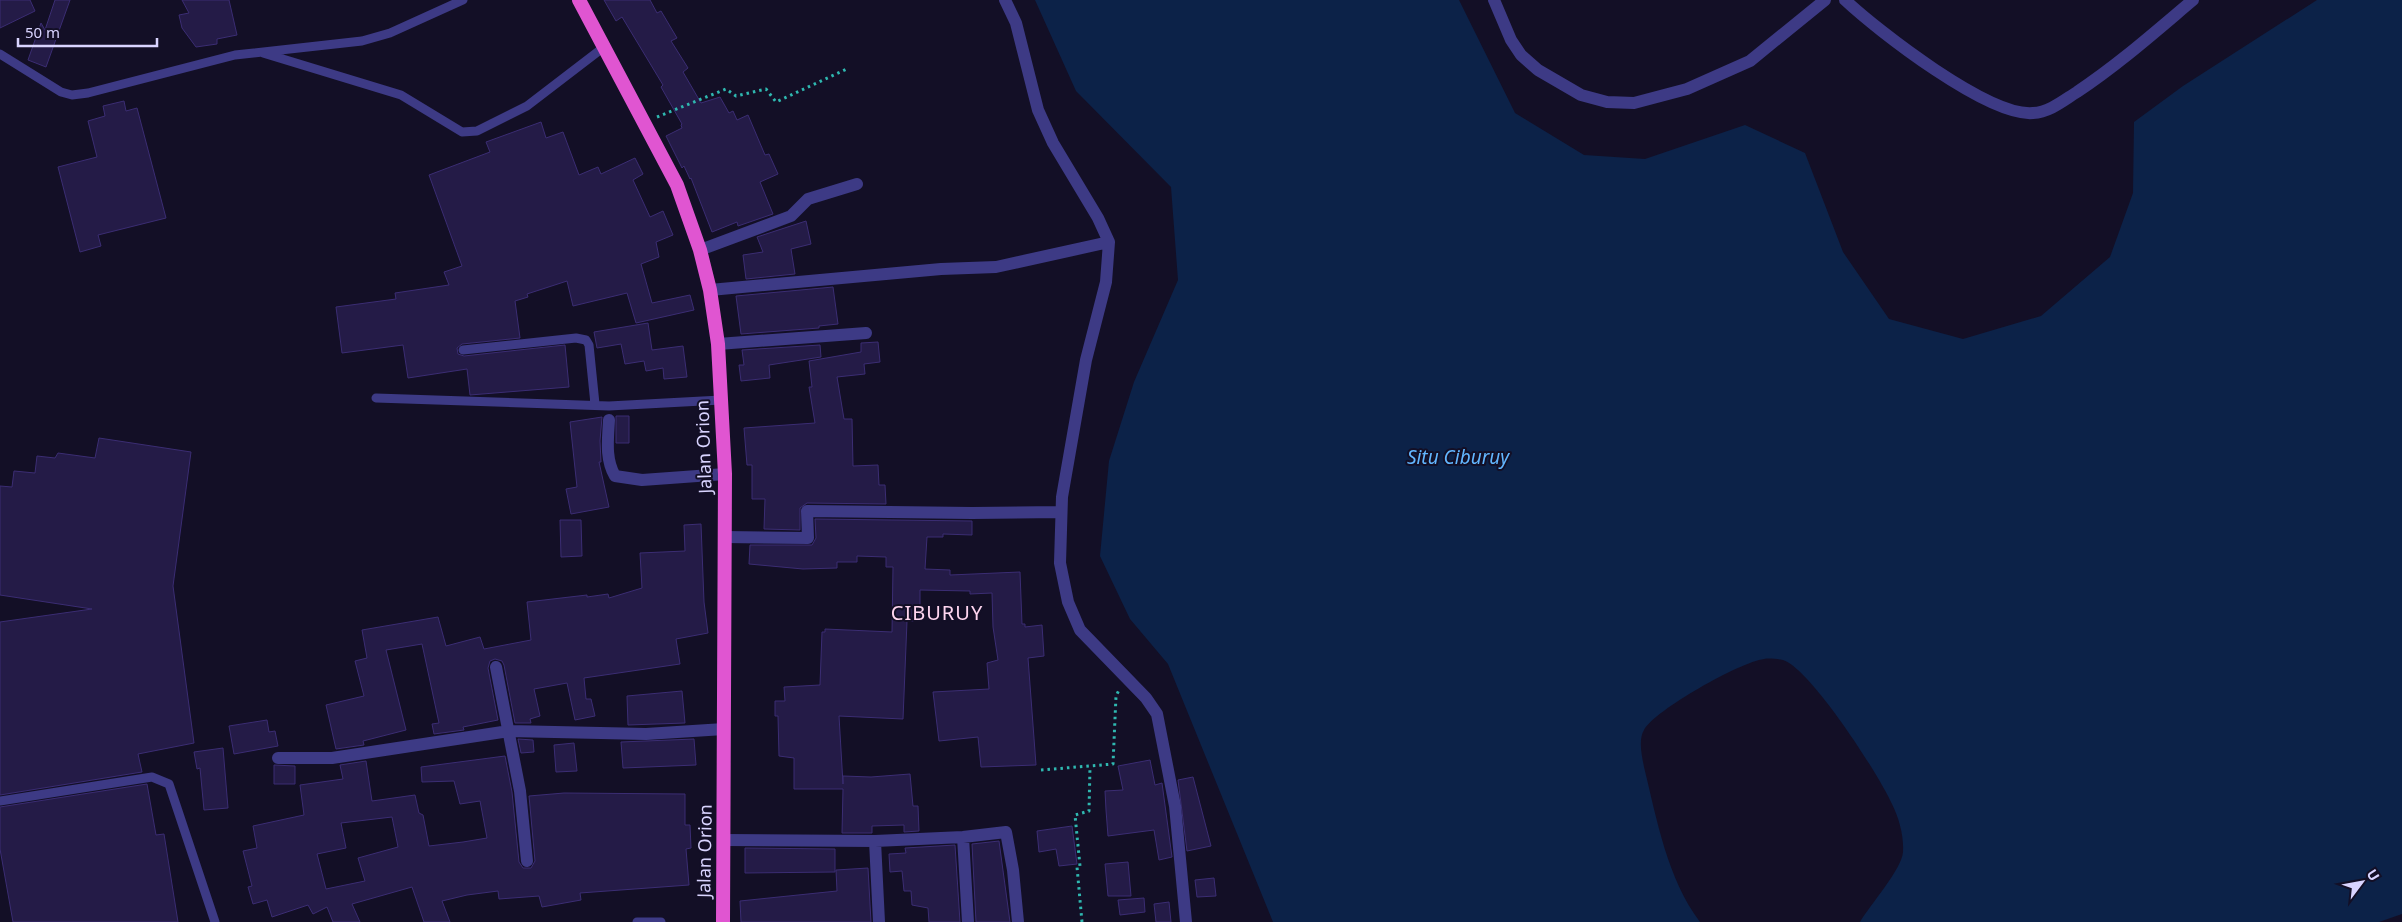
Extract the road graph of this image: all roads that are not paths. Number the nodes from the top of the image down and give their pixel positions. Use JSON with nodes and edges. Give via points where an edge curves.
{"nodes":[{"id":1,"x":463,"y":0,"type":"edge"},
{"id":2,"x":579,"y":0,"type":"edge"},
{"id":3,"x":1005,"y":0,"type":"edge"},
{"id":4,"x":1494,"y":0,"type":"edge"},
{"id":5,"x":1825,"y":0,"type":"edge"},
{"id":6,"x":1845,"y":0,"type":"edge"},
{"id":7,"x":2193,"y":0,"type":"edge"},
{"id":8,"x":604,"y":47,"type":"junction"},
{"id":9,"x":258,"y":52,"type":"junction"},
{"id":10,"x":0,"y":54,"type":"edge"},
{"id":11,"x":857,"y":184,"type":"dead end"},
{"id":12,"x":1109,"y":242,"type":"junction"},
{"id":13,"x":700,"y":250,"type":"junction"},
{"id":14,"x":710,"y":290,"type":"junction"},
{"id":15,"x":866,"y":332,"type":"dead end"},
{"id":16,"x":718,"y":344,"type":"junction"},
{"id":17,"x":463,"y":350,"type":"dead end"},
{"id":18,"x":376,"y":398,"type":"dead end"},
{"id":19,"x":721,"y":400,"type":"junction"},
{"id":20,"x":596,"y":404,"type":"junction"},
{"id":21,"x":609,"y":420,"type":"dead end"},
{"id":22,"x":724,"y":474,"type":"junction"},
{"id":23,"x":1062,"y":512,"type":"junction"},
{"id":24,"x":724,"y":537,"type":"junction"},
{"id":25,"x":496,"y":667,"type":"dead end"},
{"id":26,"x":724,"y":728,"type":"junction"},
{"id":27,"x":508,"y":731,"type":"junction"},
{"id":28,"x":278,"y":758,"type":"dead end"},
{"id":29,"x":0,"y":801,"type":"edge"},
{"id":30,"x":963,"y":837,"type":"junction"},
{"id":31,"x":724,"y":840,"type":"junction"},
{"id":32,"x":875,"y":841,"type":"junction"},
{"id":33,"x":527,"y":861,"type":"dead end"},
{"id":34,"x":215,"y":922,"type":"edge"},
{"id":35,"x":637,"y":922,"type":"edge"},
{"id":36,"x":661,"y":922,"type":"edge"},
{"id":37,"x":723,"y":922,"type":"edge"},
{"id":38,"x":879,"y":922,"type":"edge"},
{"id":39,"x":968,"y":922,"type":"edge"},
{"id":40,"x":1018,"y":922,"type":"edge"},
{"id":41,"x":1186,"y":922,"type":"edge"}],
"edges":[{"from":1,"to":9,"type":"lane","via":[[390,33],[362,41]]},
{"from":2,"to":8,"type":"highway","name":"Jalan Orion"},
{"from":3,"to":12,"type":"street","via":[[1016,23],[1038,110]]},
{"from":4,"to":5,"type":"street","via":[[1510,40],[1538,70],[1581,95],[1607,102],[1634,103],[1687,89],[1750,61]]},
{"from":6,"to":7,"type":"street","via":[[1955,83],[2016,113],[2035,113],[2055,106],[2115,67]]},
{"from":8,"to":9,"type":"lane","via":[[527,106],[477,131],[462,132],[401,95]]},
{"from":8,"to":13,"type":"highway","name":"Jalan Orion","via":[[677,185]]},
{"from":9,"to":10,"type":"lane","via":[[72,95],[61,92]]},
{"from":11,"to":13,"type":"street","via":[[808,199],[791,216]]},
{"from":12,"to":14,"type":"street","via":[[996,267]]},
{"from":12,"to":23,"type":"street","via":[[1106,282],[1086,360]]},
{"from":13,"to":14,"type":"highway","name":"Jalan Orion"},
{"from":14,"to":16,"type":"highway","name":"Jalan Orion"},
{"from":15,"to":16,"type":"street"},
{"from":16,"to":19,"type":"highway","name":"Jalan Orion"},
{"from":17,"to":20,"type":"lane","via":[[576,338],[586,340]]},
{"from":18,"to":20,"type":"lane"},
{"from":19,"to":20,"type":"lane"},
{"from":19,"to":22,"type":"highway","name":"Jalan Orion"},
{"from":21,"to":22,"type":"street","via":[[607,451],[615,476],[642,480]]},
{"from":22,"to":24,"type":"highway","name":"Jalan Orion"},
{"from":23,"to":24,"type":"street","via":[[807,511],[808,538]]},
{"from":23,"to":41,"type":"street","via":[[1060,563],[1068,602],[1080,630],[1146,698],[1157,714],[1175,806]]},
{"from":24,"to":26,"type":"highway","name":"Jalan Orion"},
{"from":25,"to":27,"type":"street"},
{"from":26,"to":27,"type":"street","via":[[646,734]]},
{"from":26,"to":31,"type":"highway","name":"Jalan Orion"},
{"from":27,"to":28,"type":"street","via":[[332,758]]},
{"from":27,"to":33,"type":"street","via":[[520,791]]},
{"from":29,"to":34,"type":"lane","via":[[152,777],[169,784]]},
{"from":30,"to":32,"type":"street"},
{"from":30,"to":39,"type":"street"},
{"from":30,"to":40,"type":"street","via":[[1007,833]]},
{"from":31,"to":32,"type":"street"},
{"from":31,"to":37,"type":"highway","name":"Jalan Orion"},
{"from":32,"to":38,"type":"street"},
{"from":35,"to":36,"type":"lane"}]}
